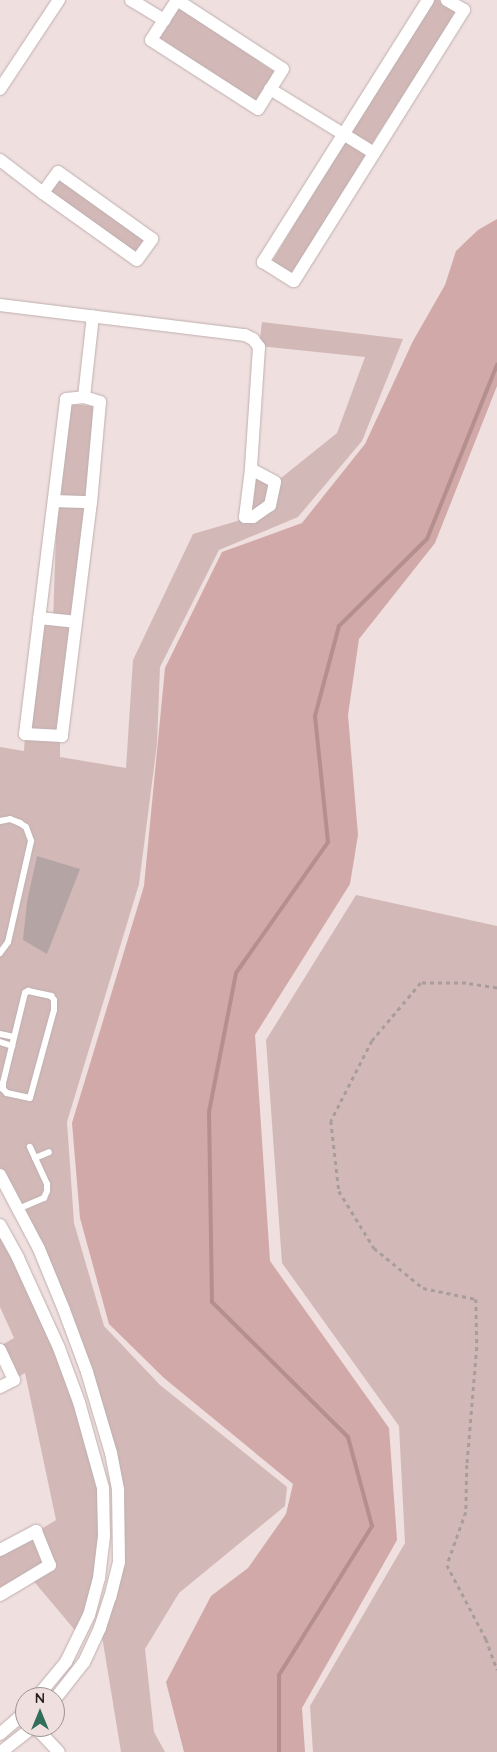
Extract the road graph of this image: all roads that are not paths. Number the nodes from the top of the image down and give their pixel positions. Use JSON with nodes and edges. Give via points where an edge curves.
{"nodes":[{"id":1,"x":60,"y":0,"type":"edge"},
{"id":2,"x":131,"y":0,"type":"edge"},
{"id":3,"x":177,"y":0,"type":"edge"},
{"id":4,"x":428,"y":0,"type":"edge"},
{"id":5,"x":448,"y":0,"type":"edge"},
{"id":6,"x":164,"y":20,"type":"junction"},
{"id":7,"x":0,"y":88,"type":"edge"},
{"id":8,"x":270,"y":89,"type":"junction"},
{"id":9,"x":344,"y":134,"type":"junction"},
{"id":10,"x":374,"y":153,"type":"junction"},
{"id":11,"x":0,"y":160,"type":"edge"},
{"id":12,"x":43,"y":193,"type":"junction"},
{"id":13,"x":0,"y":305,"type":"edge"},
{"id":14,"x":93,"y":316,"type":"junction"},
{"id":15,"x":84,"y":397,"type":"junction"},
{"id":16,"x":251,"y":469,"type":"dead end"},
{"id":17,"x":54,"y":501,"type":"junction"},
{"id":18,"x":91,"y":502,"type":"junction"},
{"id":19,"x":39,"y":618,"type":"junction"},
{"id":20,"x":75,"y":622,"type":"junction"},
{"id":21,"x":0,"y":821,"type":"edge"},
{"id":22,"x":0,"y":953,"type":"edge"},
{"id":23,"x":0,"y":1034,"type":"edge"},
{"id":24,"x":14,"y":1037,"type":"junction"},
{"id":25,"x":0,"y":1042,"type":"edge"},
{"id":26,"x":12,"y":1046,"type":"junction"},
{"id":27,"x":30,"y":1147,"type":"dead end"},
{"id":28,"x":49,"y":1152,"type":"dead end"},
{"id":29,"x":35,"y":1158,"type":"junction"},
{"id":30,"x":0,"y":1175,"type":"edge"},
{"id":31,"x":18,"y":1209,"type":"junction"},
{"id":32,"x":0,"y":1225,"type":"edge"},
{"id":33,"x":0,"y":1350,"type":"edge"},
{"id":34,"x":0,"y":1387,"type":"edge"},
{"id":35,"x":94,"y":1397,"type":"junction"},
{"id":36,"x":79,"y":1402,"type":"junction"},
{"id":37,"x":0,"y":1550,"type":"edge"},
{"id":38,"x":0,"y":1595,"type":"edge"},
{"id":39,"x":45,"y":1687,"type":"edge"},
{"id":40,"x":64,"y":1687,"type":"edge"},
{"id":41,"x":15,"y":1728,"type":"edge"},
{"id":42,"x":0,"y":1734,"type":"edge"},
{"id":43,"x":15,"y":1737,"type":"edge"},
{"id":44,"x":36,"y":1737,"type":"edge"},
{"id":45,"x":45,"y":1737,"type":"edge"},
{"id":46,"x":1,"y":1752,"type":"edge"},
{"id":47,"x":49,"y":1752,"type":"edge"},
{"id":48,"x":59,"y":1752,"type":"edge"}],
"edges":[{"from":1,"to":7,"type":"street"},
{"from":2,"to":6,"type":"street"},
{"from":3,"to":6,"type":"street"},
{"from":3,"to":8,"type":"street","via":[[283,69]]},
{"from":4,"to":9,"type":"street"},
{"from":5,"to":10,"type":"street","via":[[464,10]]},
{"from":6,"to":8,"type":"street","via":[[151,40],[258,109]]},
{"from":8,"to":9,"type":"street"},
{"from":9,"to":10,"type":"street"},
{"from":9,"to":10,"type":"street","via":[[263,262],[294,281]]},
{"from":11,"to":12,"type":"street"},
{"from":12,"to":12,"type":"street","via":[[137,260],[152,239],[58,172]]},
{"from":13,"to":14,"type":"street"},
{"from":14,"to":15,"type":"street"},
{"from":14,"to":16,"type":"street","via":[[245,335],[253,339],[258,346]]},
{"from":15,"to":17,"type":"street","via":[[66,399]]},
{"from":15,"to":18,"type":"street","via":[[100,402]]},
{"from":17,"to":18,"type":"street"},
{"from":17,"to":19,"type":"street"},
{"from":18,"to":20,"type":"street"},
{"from":19,"to":20,"type":"street"},
{"from":19,"to":20,"type":"street","via":[[25,734],[62,736]]},
{"from":21,"to":22,"type":"lane","via":[[10,819],[20,823],[26,827],[30,841],[8,942]]},
{"from":23,"to":24,"type":"lane"},
{"from":24,"to":26,"type":"lane"},
{"from":24,"to":26,"type":"lane","via":[[25,993],[51,996],[54,1010],[30,1098],[3,1088]]},
{"from":25,"to":26,"type":"lane"},
{"from":27,"to":29,"type":"lane"},
{"from":28,"to":29,"type":"lane"},
{"from":29,"to":31,"type":"lane","via":[[48,1184],[48,1191],[44,1198]]},
{"from":30,"to":31,"type":"street"},
{"from":31,"to":35,"type":"street","via":[[39,1249],[64,1310]]},
{"from":32,"to":36,"type":"street","via":[[18,1258]]},
{"from":33,"to":34,"type":"street","via":[[14,1380]]},
{"from":35,"to":36,"type":"street"},
{"from":35,"to":40,"type":"street","via":[[118,1490],[119,1562],[100,1628],[84,1662]]},
{"from":36,"to":39,"type":"street","via":[[103,1488],[104,1536],[99,1578],[89,1615],[66,1662]]},
{"from":37,"to":38,"type":"street","via":[[36,1532],[50,1565]]},
{"from":41,"to":42,"type":"street"},
{"from":43,"to":46,"type":"street"},
{"from":44,"to":47,"type":"street"},
{"from":45,"to":48,"type":"street"}]}
